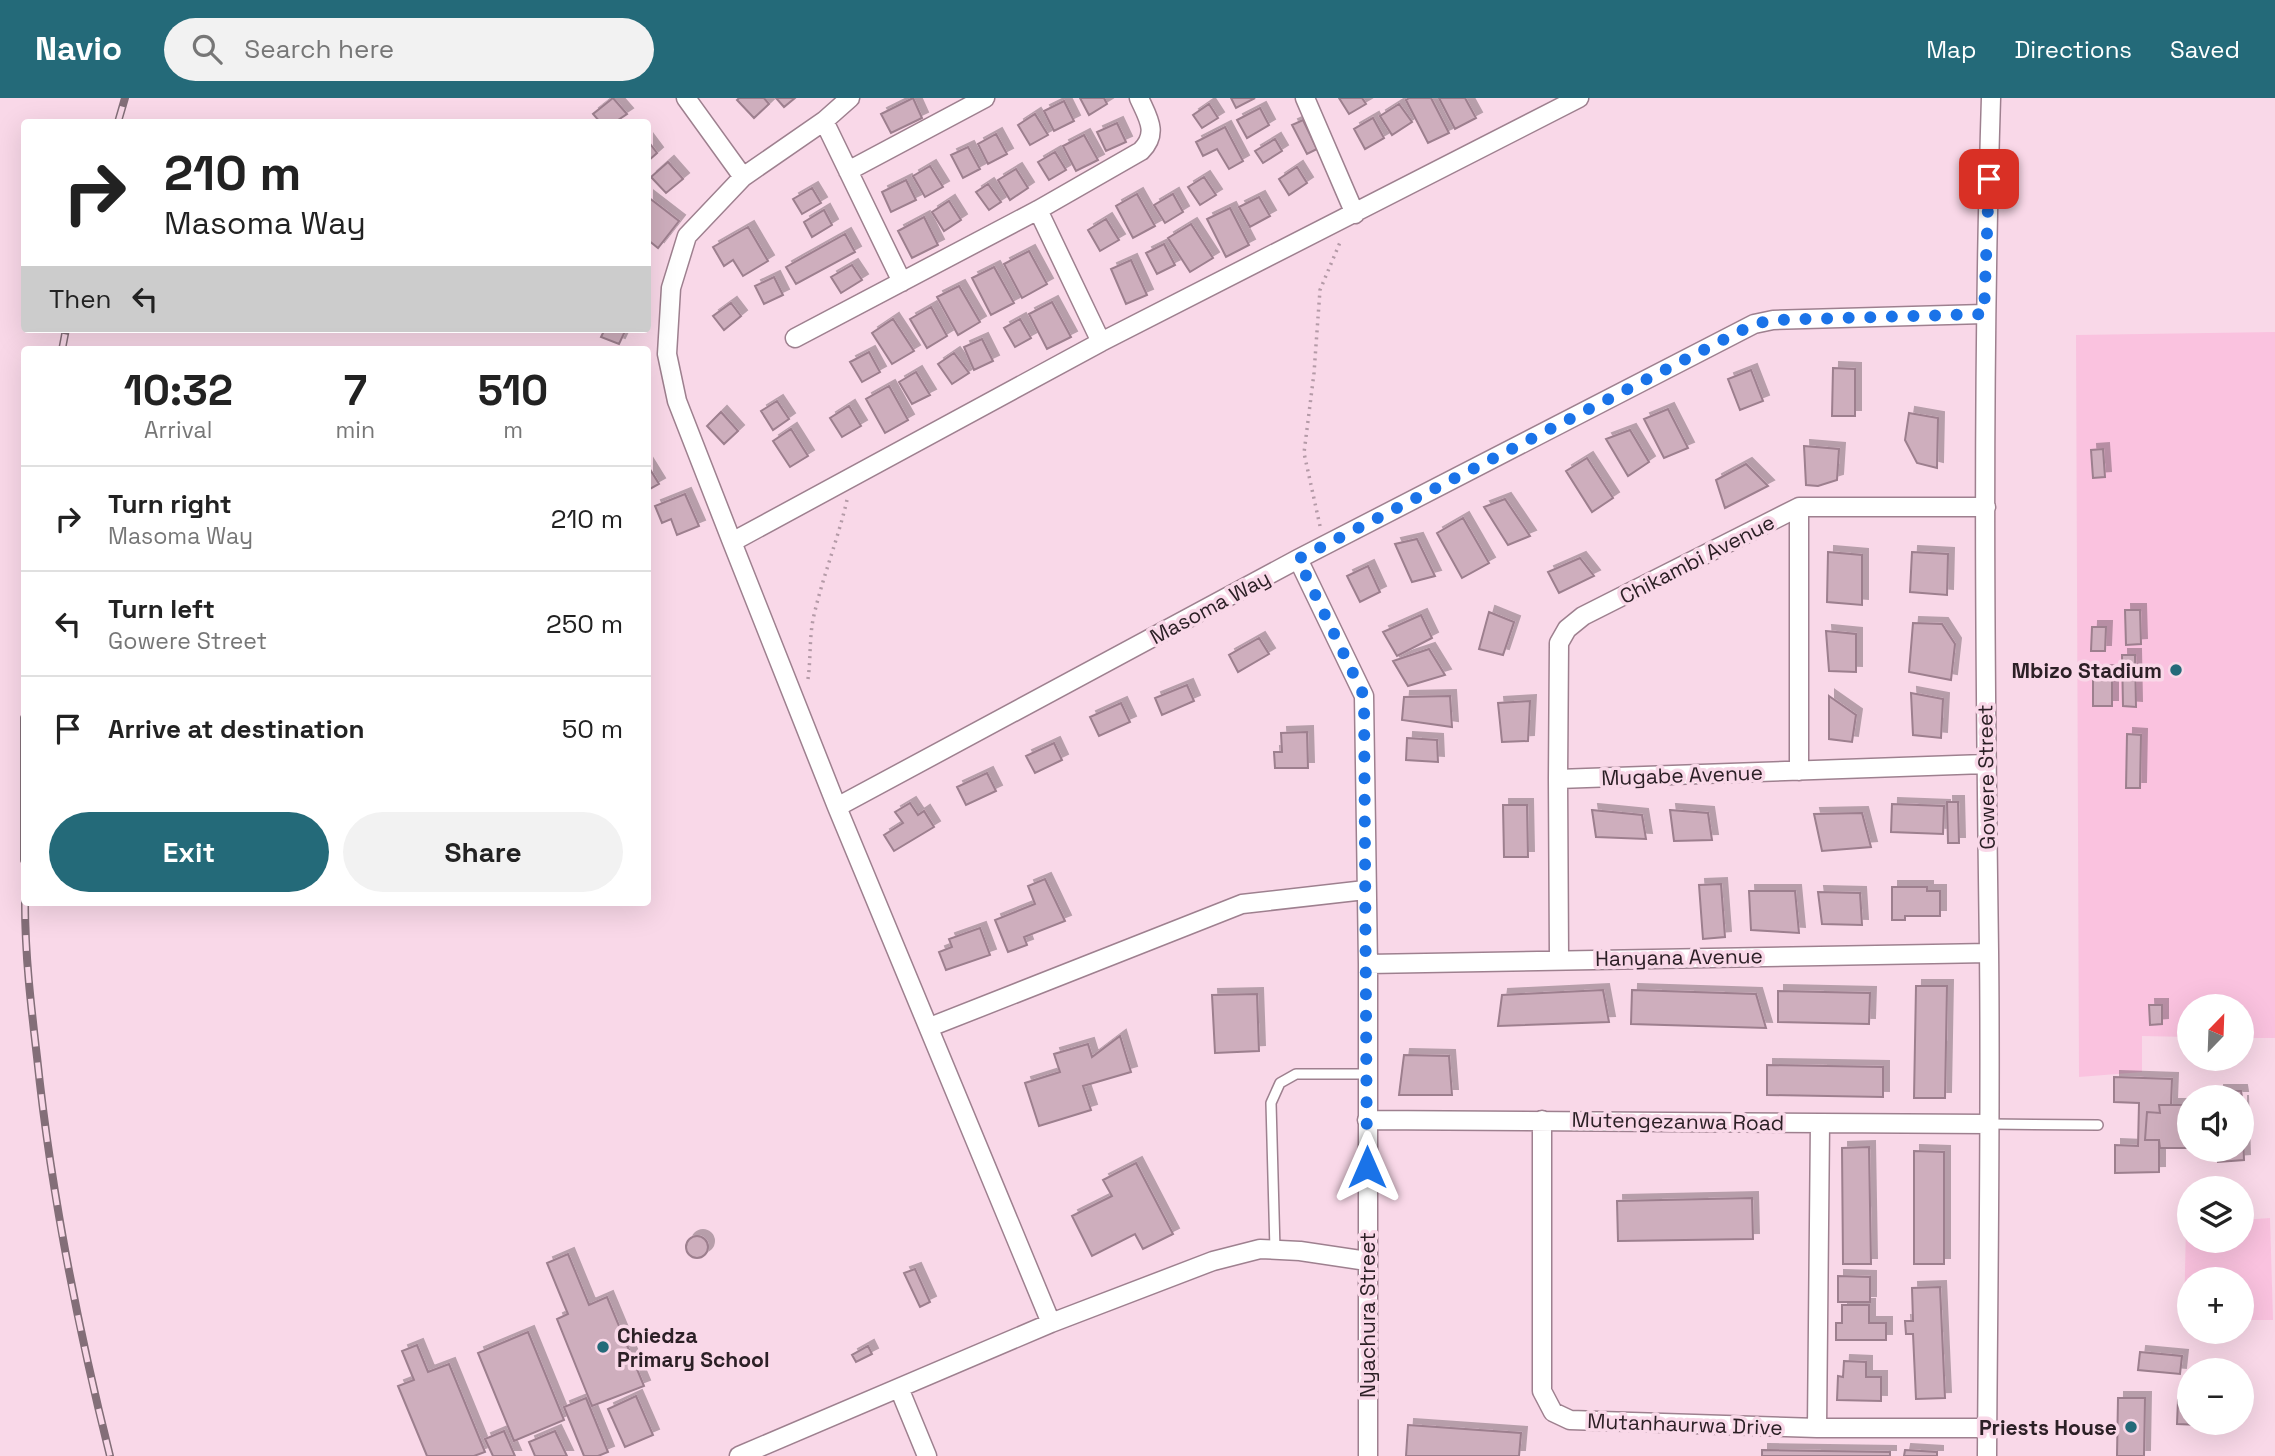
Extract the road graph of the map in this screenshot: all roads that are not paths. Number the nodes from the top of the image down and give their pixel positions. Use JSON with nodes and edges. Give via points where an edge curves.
{"nodes":[{"id":1,"x":686,"y":98,"type":"edge"},
{"id":2,"x":850,"y":98,"type":"edge"},
{"id":3,"x":985,"y":98,"type":"edge"},
{"id":4,"x":1139,"y":98,"type":"edge"},
{"id":5,"x":1305,"y":98,"type":"edge"},
{"id":6,"x":1579,"y":98,"type":"edge"},
{"id":7,"x":1991,"y":98,"type":"edge"},
{"id":8,"x":824,"y":121,"type":"junction"},
{"id":9,"x":848,"y":171,"type":"junction"},
{"id":10,"x":743,"y":177,"type":"junction"},
{"id":11,"x":1038,"y":210,"type":"junction"},
{"id":12,"x":1354,"y":214,"type":"junction"},
{"id":13,"x":902,"y":282,"type":"junction"},
{"id":14,"x":1984,"y":314,"type":"junction"},
{"id":15,"x":795,"y":338,"type":"dead end"},
{"id":16,"x":1101,"y":342,"type":"junction"},
{"id":17,"x":1986,"y":507,"type":"junction"},
{"id":18,"x":1799,"y":508,"type":"junction"},
{"id":19,"x":732,"y":542,"type":"junction"},
{"id":20,"x":1298,"y":559,"type":"junction"},
{"id":21,"x":1985,"y":764,"type":"junction"},
{"id":22,"x":1799,"y":771,"type":"junction"},
{"id":23,"x":1558,"y":779,"type":"junction"},
{"id":24,"x":837,"y":807,"type":"junction"},
{"id":25,"x":1365,"y":890,"type":"junction"},
{"id":26,"x":1989,"y":953,"type":"junction"},
{"id":27,"x":1559,"y":958,"type":"junction"},
{"id":28,"x":1368,"y":964,"type":"junction"},
{"id":29,"x":930,"y":1027,"type":"junction"},
{"id":30,"x":1367,"y":1074,"type":"junction"},
{"id":31,"x":1367,"y":1120,"type":"junction"},
{"id":32,"x":1542,"y":1120,"type":"junction"},
{"id":33,"x":1820,"y":1123,"type":"junction"},
{"id":34,"x":1989,"y":1124,"type":"junction"},
{"id":35,"x":2098,"y":1125,"type":"dead end"},
{"id":36,"x":1275,"y":1250,"type":"junction"},
{"id":37,"x":1367,"y":1261,"type":"junction"},
{"id":38,"x":1051,"y":1323,"type":"junction"},
{"id":39,"x":899,"y":1388,"type":"junction"},
{"id":40,"x":1987,"y":1427,"type":"junction"},
{"id":41,"x":1817,"y":1428,"type":"junction"},
{"id":42,"x":745,"y":1455,"type":"edge"},
{"id":43,"x":927,"y":1456,"type":"edge"},
{"id":44,"x":1368,"y":1456,"type":"edge"},
{"id":45,"x":1987,"y":1456,"type":"edge"}],
"edges":[{"from":1,"to":10,"type":"street"},
{"from":2,"to":8,"type":"street"},
{"from":3,"to":9,"type":"street"},
{"from":4,"to":11,"type":"street","via":[[1152,130],[1149,143]]},
{"from":5,"to":12,"type":"street"},
{"from":6,"to":12,"type":"street"},
{"from":7,"to":14,"type":"street","name":"Gowere Street"},
{"from":8,"to":9,"type":"street"},
{"from":8,"to":10,"type":"street"},
{"from":9,"to":13,"type":"street"},
{"from":10,"to":19,"type":"street","via":[[687,236],[671,288],[667,355],[677,401]]},
{"from":11,"to":13,"type":"street"},
{"from":11,"to":16,"type":"street"},
{"from":12,"to":16,"type":"street"},
{"from":13,"to":15,"type":"street"},
{"from":14,"to":17,"type":"street","name":"Gowere Street"},
{"from":14,"to":20,"type":"street","name":"Masoma Way","via":[[1754,324]]},
{"from":16,"to":19,"type":"street"},
{"from":17,"to":18,"type":"street","name":"Chikambi Avenue"},
{"from":17,"to":21,"type":"street","name":"Gowere Street"},
{"from":18,"to":22,"type":"street"},
{"from":18,"to":23,"type":"street","name":"Chikambi Avenue","via":[[1583,616],[1567,629],[1559,643]]},
{"from":19,"to":24,"type":"street"},
{"from":20,"to":24,"type":"street","name":"Masoma Way"},
{"from":20,"to":25,"type":"street","name":"Nyachura Street","via":[[1364,696]]},
{"from":21,"to":22,"type":"street","name":"Mugabe Avenue"},
{"from":21,"to":26,"type":"street","name":"Gowere Street"},
{"from":22,"to":23,"type":"street","name":"Mugabe Avenue"},
{"from":23,"to":27,"type":"street"},
{"from":24,"to":29,"type":"street"},
{"from":25,"to":28,"type":"street","name":"Nyachura Street"},
{"from":25,"to":29,"type":"street","via":[[1242,904]]},
{"from":26,"to":27,"type":"street","name":"Hanyana Avenue"},
{"from":26,"to":34,"type":"street","name":"Gowere Street"},
{"from":27,"to":28,"type":"street","name":"Hanyana Avenue"},
{"from":28,"to":30,"type":"street","name":"Nyachura Street"},
{"from":29,"to":38,"type":"street"},
{"from":30,"to":31,"type":"street","name":"Nyachura Street"},
{"from":30,"to":36,"type":"lane","via":[[1296,1074],[1280,1083],[1271,1104]]},
{"from":31,"to":32,"type":"street","name":"Mutengezanwa Road"},
{"from":31,"to":37,"type":"street","name":"Nyachura Street"},
{"from":32,"to":33,"type":"street","name":"Mutengezanwa Road"},
{"from":32,"to":41,"type":"street","name":"Mutanhaurwa Drive","via":[[1542,1391],[1553,1412],[1570,1420]]},
{"from":33,"to":34,"type":"street","name":"Mutengezanwa Road"},
{"from":33,"to":41,"type":"street"},
{"from":34,"to":35,"type":"lane"},
{"from":34,"to":40,"type":"street","name":"Gowere Street"},
{"from":36,"to":37,"type":"street"},
{"from":36,"to":38,"type":"street","via":[[1260,1249],[1213,1261]]},
{"from":37,"to":44,"type":"street","name":"Nyachura Street"},
{"from":38,"to":39,"type":"street"},
{"from":39,"to":42,"type":"street"},
{"from":39,"to":43,"type":"street"},
{"from":40,"to":41,"type":"street","name":"Mutanhaurwa Drive"},
{"from":40,"to":45,"type":"street","name":"Gowere Street"}]}
